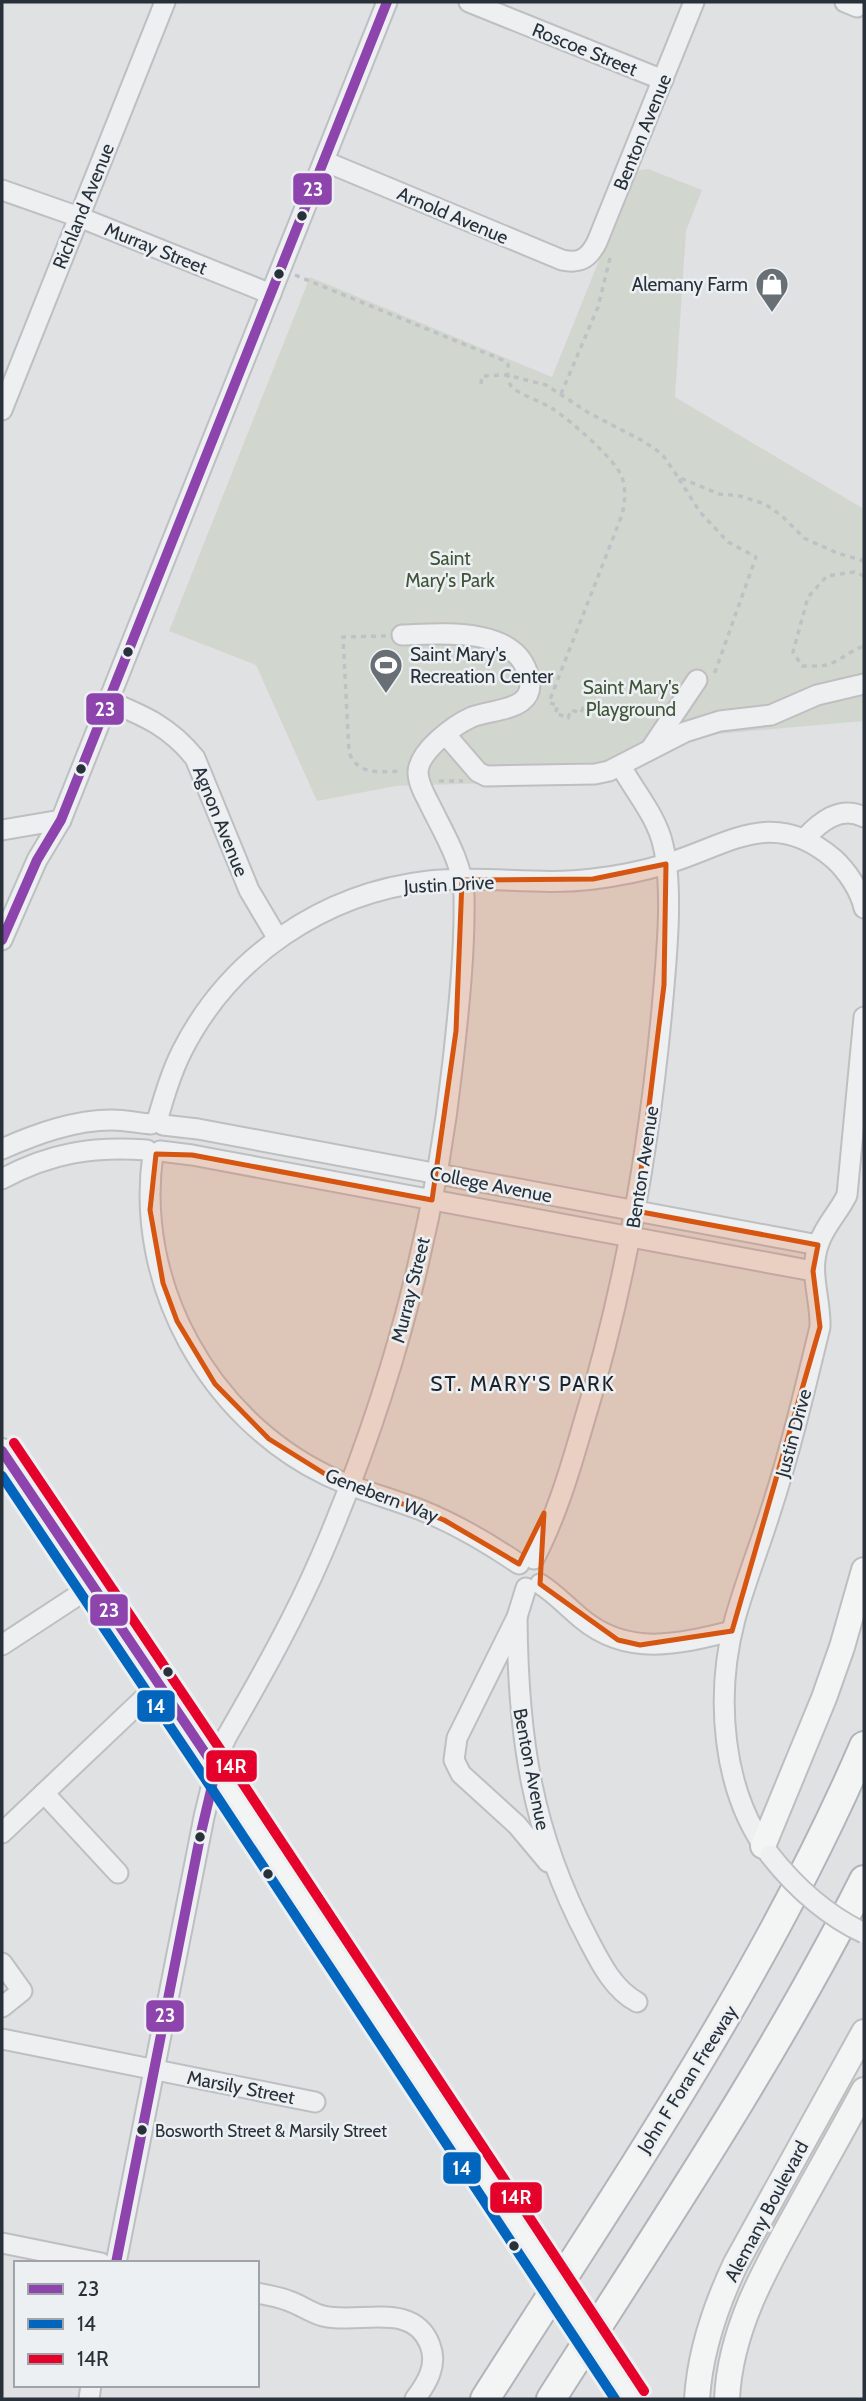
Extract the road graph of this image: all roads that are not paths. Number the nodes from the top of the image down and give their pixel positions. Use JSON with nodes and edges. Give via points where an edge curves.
{"nodes":[{"id":1,"x":165,"y":2,"type":"edge"},
{"id":2,"x":387,"y":2,"type":"edge"},
{"id":3,"x":469,"y":2,"type":"edge"},
{"id":4,"x":694,"y":2,"type":"edge"},
{"id":5,"x":663,"y":80,"type":"junction"},
{"id":6,"x":324,"y":161,"type":"junction"},
{"id":7,"x":2,"y":190,"type":"edge"},
{"id":8,"x":79,"y":218,"type":"junction"},
{"id":9,"x":584,"y":260,"type":"joint"},
{"id":10,"x":271,"y":294,"type":"junction"},
{"id":11,"x":2,"y":410,"type":"edge"},
{"id":12,"x":402,"y":635,"type":"road end"},
{"id":13,"x":698,"y":680,"type":"road end"},
{"id":14,"x":864,"y":684,"type":"edge"},
{"id":15,"x":108,"y":701,"type":"junction"},
{"id":16,"x":446,"y":735,"type":"junction"},
{"id":17,"x":650,"y":751,"type":"junction"},
{"id":18,"x":623,"y":770,"type":"dead end"},
{"id":19,"x":864,"y":817,"type":"edge"},
{"id":20,"x":61,"y":820,"type":"junction"},
{"id":21,"x":2,"y":830,"type":"edge"},
{"id":22,"x":804,"y":839,"type":"junction"},
{"id":23,"x":666,"y":864,"type":"junction"},
{"id":24,"x":462,"y":880,"type":"junction"},
{"id":25,"x":864,"y":903,"type":"edge"},
{"id":26,"x":278,"y":939,"type":"junction"},
{"id":27,"x":2,"y":940,"type":"edge"},
{"id":28,"x":864,"y":1017,"type":"edge"},
{"id":29,"x":157,"y":1123,"type":"junction"},
{"id":30,"x":2,"y":1149,"type":"edge"},
{"id":31,"x":153,"y":1152,"type":"junction"},
{"id":32,"x":437,"y":1174,"type":"junction"},
{"id":33,"x":2,"y":1179,"type":"edge"},
{"id":34,"x":432,"y":1200,"type":"junction"},
{"id":35,"x":636,"y":1212,"type":"junction"},
{"id":36,"x":631,"y":1237,"type":"junction"},
{"id":37,"x":818,"y":1245,"type":"junction"},
{"id":38,"x":813,"y":1271,"type":"junction"},
{"id":39,"x":2,"y":1451,"type":"edge"},
{"id":40,"x":350,"y":1486,"type":"junction"},
{"id":41,"x":526,"y":1561,"type":"junction"},
{"id":42,"x":864,"y":1570,"type":"edge"},
{"id":43,"x":92,"y":1586,"type":"junction"},
{"id":44,"x":533,"y":1586,"type":"junction"},
{"id":45,"x":517,"y":1617,"type":"junction"},
{"id":46,"x":732,"y":1631,"type":"junction"},
{"id":47,"x":2,"y":1645,"type":"edge"},
{"id":48,"x":158,"y":1685,"type":"junction"},
{"id":49,"x":864,"y":1746,"type":"edge"},
{"id":50,"x":216,"y":1769,"type":"junction"},
{"id":51,"x":44,"y":1793,"type":"junction"},
{"id":52,"x":2,"y":1833,"type":"edge"},
{"id":53,"x":767,"y":1851,"type":"junction"},
{"id":54,"x":118,"y":1873,"type":"dead end"},
{"id":55,"x":558,"y":1877,"type":"junction"},
{"id":56,"x":864,"y":1880,"type":"edge"},
{"id":57,"x":864,"y":1933,"type":"edge"},
{"id":58,"x":2,"y":1963,"type":"edge"},
{"id":59,"x":637,"y":2002,"type":"dead end"},
{"id":60,"x":2,"y":2007,"type":"edge"},
{"id":61,"x":864,"y":2032,"type":"edge"},
{"id":62,"x":2,"y":2039,"type":"edge"},
{"id":63,"x":154,"y":2070,"type":"junction"},
{"id":64,"x":864,"y":2090,"type":"edge"},
{"id":65,"x":315,"y":2102,"type":"dead end"},
{"id":66,"x":2,"y":2243,"type":"edge"},
{"id":67,"x":91,"y":2261,"type":"edge"},
{"id":68,"x":116,"y":2261,"type":"edge"},
{"id":69,"x":259,"y":2293,"type":"edge"},
{"id":70,"x":415,"y":2399,"type":"edge"},
{"id":71,"x":485,"y":2399,"type":"edge"},
{"id":72,"x":551,"y":2399,"type":"edge"},
{"id":73,"x":632,"y":2399,"type":"edge"},
{"id":74,"x":697,"y":2399,"type":"edge"},
{"id":75,"x":727,"y":2399,"type":"edge"}],
"edges":[{"from":1,"to":8,"type":"street","name":"Richland Avenue"},
{"from":2,"to":6,"type":"street"},
{"from":3,"to":5,"type":"street","name":"Roscoe Street"},
{"from":4,"to":5,"type":"street","name":"Benton Avenue"},
{"from":5,"to":9,"type":"street","name":"Benton Avenue","via":[[597,242]]},
{"from":6,"to":9,"type":"street","name":"Arnold Avenue","via":[[562,260]]},
{"from":6,"to":10,"type":"street"},
{"from":7,"to":8,"type":"street","name":"Murray Street"},
{"from":8,"to":10,"type":"street","name":"Murray Street"},
{"from":8,"to":11,"type":"street","name":"Richland Avenue"},
{"from":10,"to":15,"type":"street"},
{"from":12,"to":16,"type":"street","via":[[472,635],[506,646],[527,669],[530,684],[517,705],[474,716]]},
{"from":13,"to":17,"type":"street"},
{"from":14,"to":17,"type":"street","via":[[817,695],[771,715],[720,721],[685,732]]},
{"from":15,"to":20,"type":"street"},
{"from":15,"to":26,"type":"street","name":"Agnon Avenue","via":[[165,727],[195,758],[245,879]]},
{"from":16,"to":17,"type":"street","via":[[478,772],[495,776],[595,774]]},
{"from":16,"to":24,"type":"street","name":"Murray Street","via":[[421,759],[419,779]]},
{"from":18,"to":23,"type":"street","name":"Benton Avenue","via":[[658,828]]},
{"from":19,"to":22,"type":"street","via":[[848,812],[832,816]]},
{"from":20,"to":21,"type":"street"},
{"from":20,"to":27,"type":"street","via":[[37,860]]},
{"from":22,"to":23,"type":"street","name":"Justin Drive","via":[[759,832]]},
{"from":22,"to":25,"type":"street","name":"Justin Drive","via":[[839,864]]},
{"from":23,"to":24,"type":"street","name":"Justin Drive","via":[[582,880]]},
{"from":23,"to":35,"type":"street","name":"Benton Avenue","via":[[664,985]]},
{"from":24,"to":26,"type":"street","name":"Justin Drive","via":[[364,894]]},
{"from":24,"to":32,"type":"street","name":"Murray Street","via":[[456,1031]]},
{"from":26,"to":29,"type":"street","name":"Justin Drive","via":[[224,988],[201,1019],[172,1074]]},
{"from":28,"to":37,"type":"street","name":"Justin Drive","via":[[847,1195]]},
{"from":29,"to":30,"type":"street","name":"College Avenue","via":[[113,1120],[81,1124]]},
{"from":29,"to":31,"type":"street","name":"Genebern Way","via":[[145,1136]]},
{"from":29,"to":32,"type":"street","name":"College Avenue"},
{"from":31,"to":33,"type":"street","name":"College Avenue","via":[[112,1147],[85,1150]]},
{"from":31,"to":34,"type":"street","name":"College Avenue"},
{"from":31,"to":40,"type":"street","name":"Genebern Way","via":[[149,1178],[154,1244],[163,1283],[194,1354],[242,1415],[269,1439]]},
{"from":32,"to":34,"type":"street","name":"Murray Street"},
{"from":32,"to":35,"type":"street","name":"College Avenue"},
{"from":34,"to":36,"type":"street","name":"College Avenue"},
{"from":34,"to":40,"type":"street","name":"Murray Street","via":[[398,1341]]},
{"from":35,"to":36,"type":"street","name":"Benton Avenue"},
{"from":35,"to":37,"type":"street","name":"College Avenue"},
{"from":36,"to":38,"type":"street","name":"College Avenue"},
{"from":36,"to":41,"type":"street","name":"Benton Avenue","via":[[591,1401],[559,1500],[545,1537]]},
{"from":37,"to":38,"type":"street","name":"Justin Drive"},
{"from":38,"to":46,"type":"street","name":"Justin Drive","via":[[820,1327],[790,1447]]},
{"from":39,"to":43,"type":"main road"},
{"from":40,"to":41,"type":"street","name":"Genebern Way","via":[[444,1520]]},
{"from":40,"to":50,"type":"street","name":"Murray Street","via":[[322,1555],[227,1736]]},
{"from":41,"to":44,"type":"street","via":[[540,1571]]},
{"from":42,"to":53,"type":"main road","via":[[842,1647]]},
{"from":43,"to":47,"type":"street"},
{"from":43,"to":48,"type":"main road"},
{"from":44,"to":45,"type":"street","name":"Benton Avenue"},
{"from":44,"to":46,"type":"street","via":[[553,1591],[581,1619],[618,1640],[640,1645]]},
{"from":45,"to":55,"type":"street","name":"Benton Avenue","via":[[523,1742]]},
{"from":45,"to":55,"type":"street","name":"Benton Avenue","via":[[457,1738],[454,1760],[461,1774],[540,1850]]},
{"from":46,"to":53,"type":"street","name":"Justin Drive","via":[[725,1689],[729,1754],[745,1810]]},
{"from":48,"to":50,"type":"main road"},
{"from":48,"to":51,"type":"street"},
{"from":49,"to":71,"type":"highway","name":"John F Foran Freeway","via":[[811,1860],[740,1993]]},
{"from":50,"to":63,"type":"street","name":"Murray Street"},
{"from":50,"to":73,"type":"main road","bridge":true},
{"from":51,"to":52,"type":"street"},
{"from":51,"to":54,"type":"street"},
{"from":53,"to":57,"type":"street","name":"Justin Drive","bridge":true,"via":[[820,1906]]},
{"from":55,"to":59,"type":"street","name":"Benton Avenue","via":[[596,1954],[617,1986]]},
{"from":56,"to":72,"type":"highway","via":[[761,2069]]},
{"from":58,"to":60,"type":"street","via":[[28,1994]]},
{"from":61,"to":74,"type":"main road","name":"Alemany Boulevard","via":[[720,2297],[701,2362]]},
{"from":62,"to":63,"type":"street","name":"Marsily Street"},
{"from":63,"to":65,"type":"street","name":"Marsily Street"},
{"from":63,"to":68,"type":"street","name":"Murray Street"},
{"from":64,"to":75,"type":"main road","name":"Alemany Boulevard","via":[[757,2286],[734,2353]]},
{"from":66,"to":67,"type":"street"},
{"from":69,"to":70,"type":"street","via":[[324,2317],[400,2318],[420,2329],[432,2350],[431,2374]]}]}
